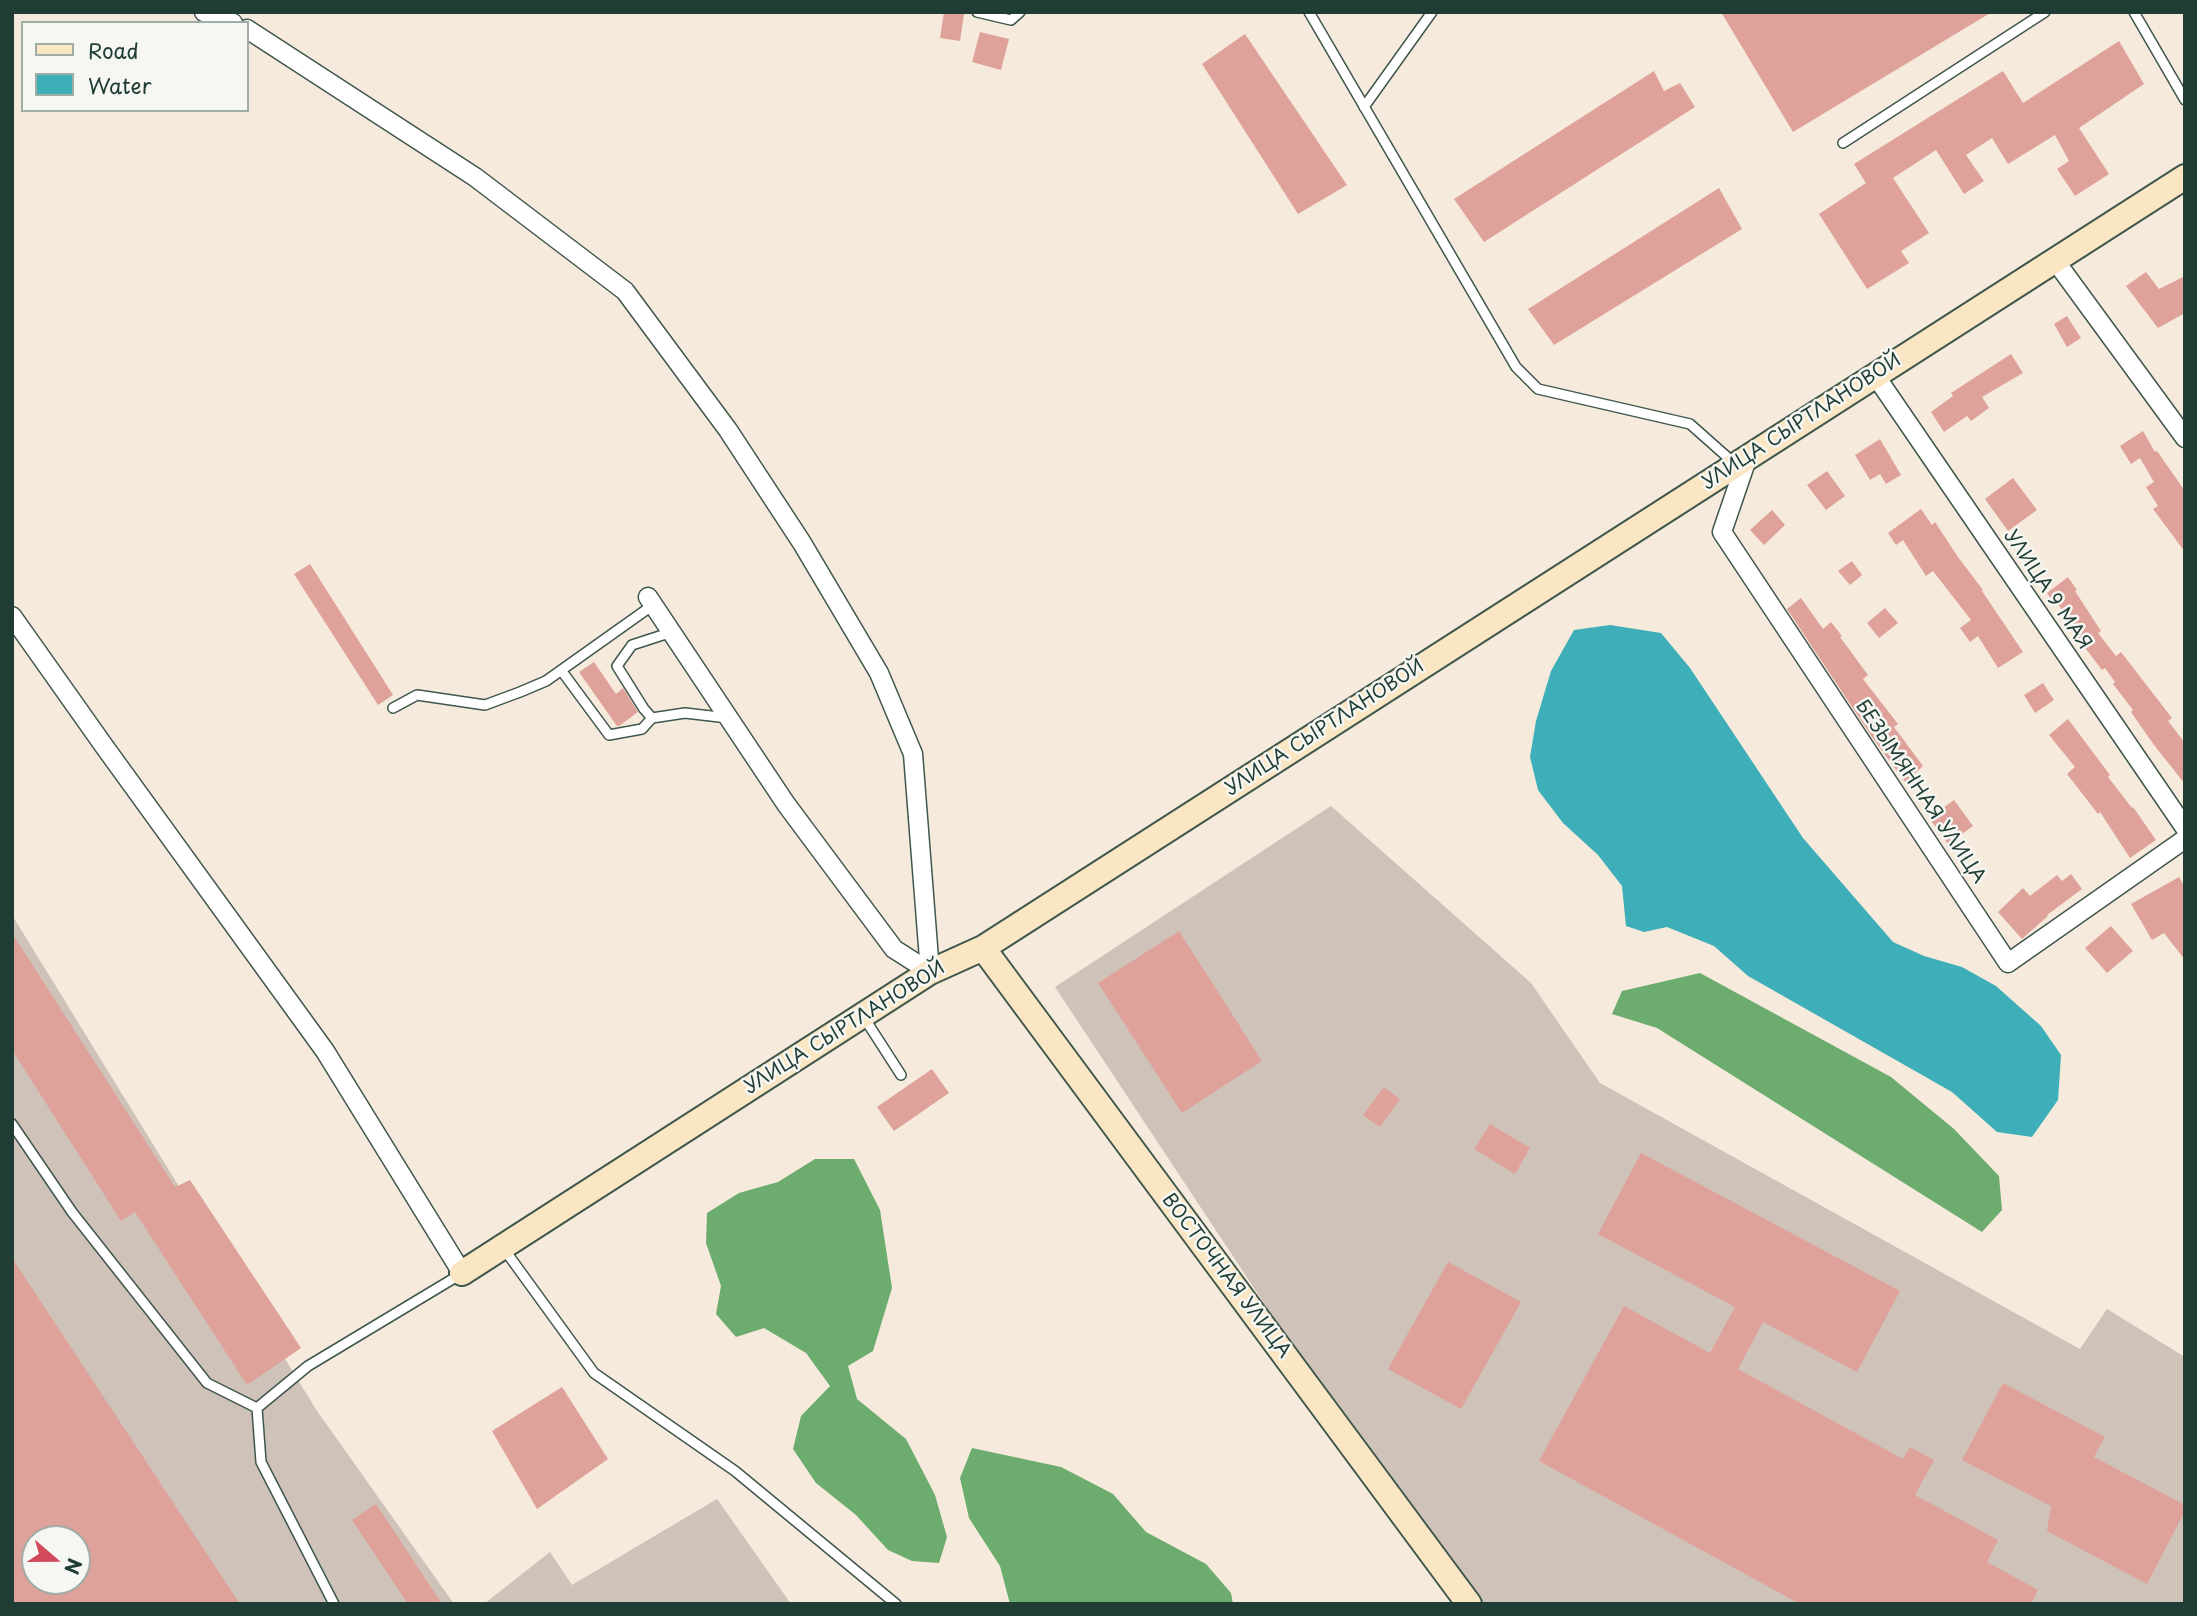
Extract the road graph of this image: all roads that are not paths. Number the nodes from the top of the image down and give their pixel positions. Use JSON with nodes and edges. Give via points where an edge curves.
{"nodes":[{"id":1,"x":204,"y":12,"type":"edge"},
{"id":2,"x":977,"y":12,"type":"edge"},
{"id":3,"x":1020,"y":12,"type":"edge"},
{"id":4,"x":1308,"y":12,"type":"edge"},
{"id":5,"x":1432,"y":12,"type":"edge"},
{"id":6,"x":2045,"y":12,"type":"edge"},
{"id":7,"x":2134,"y":12,"type":"edge"},
{"id":8,"x":228,"y":21,"type":"edge"},
{"id":9,"x":248,"y":30,"type":"edge"},
{"id":10,"x":2185,"y":100,"type":"edge"},
{"id":11,"x":1364,"y":107,"type":"junction"},
{"id":12,"x":1843,"y":143,"type":"dead end"},
{"id":13,"x":2185,"y":177,"type":"edge"},
{"id":14,"x":2054,"y":259,"type":"junction"},
{"id":15,"x":1875,"y":375,"type":"junction"},
{"id":16,"x":2185,"y":438,"type":"edge"},
{"id":17,"x":1742,"y":460,"type":"junction"},
{"id":18,"x":651,"y":601,"type":"joint"},
{"id":19,"x":12,"y":616,"type":"edge"},
{"id":20,"x":672,"y":632,"type":"junction"},
{"id":21,"x":561,"y":670,"type":"junction"},
{"id":22,"x":393,"y":708,"type":"dead end"},
{"id":23,"x":652,"y":718,"type":"junction"},
{"id":24,"x":728,"y":718,"type":"junction"},
{"id":25,"x":2185,"y":828,"type":"edge"},
{"id":26,"x":2185,"y":839,"type":"edge"},
{"id":27,"x":983,"y":948,"type":"junction"},
{"id":28,"x":930,"y":972,"type":"junction"},
{"id":29,"x":862,"y":1015,"type":"junction"},
{"id":30,"x":901,"y":1075,"type":"dead end"},
{"id":31,"x":12,"y":1124,"type":"edge"},
{"id":32,"x":503,"y":1248,"type":"junction"},
{"id":33,"x":462,"y":1273,"type":"junction"},
{"id":34,"x":257,"y":1408,"type":"junction"},
{"id":35,"x":334,"y":1604,"type":"edge"},
{"id":36,"x":896,"y":1604,"type":"edge"},
{"id":37,"x":1469,"y":1604,"type":"edge"}],
"edges":[{"from":1,"to":8,"type":"street"},
{"from":2,"to":3,"type":"lane","via":[[1011,20]]},
{"from":4,"to":11,"type":"lane"},
{"from":5,"to":11,"type":"lane"},
{"from":6,"to":12,"type":"lane"},
{"from":7,"to":10,"type":"lane"},
{"from":9,"to":28,"type":"street","via":[[475,177],[625,291],[728,430],[880,673],[913,754]]},
{"from":11,"to":17,"type":"lane","via":[[1516,367],[1538,388],[1689,424]]},
{"from":13,"to":14,"type":"street","name":"УЛИЦА СЫРТЛАНОВОЙ"},
{"from":14,"to":15,"type":"street","name":"УЛИЦА СЫРТЛАНОВОЙ"},
{"from":14,"to":16,"type":"street"},
{"from":15,"to":17,"type":"street","name":"УЛИЦА СЫРТЛАНОВОЙ"},
{"from":15,"to":25,"type":"street","name":"УЛИЦА 9 МАЯ"},
{"from":17,"to":26,"type":"street","name":"БЕЗЫМЯННАЯ УЛИЦА","via":[[1722,533],[2008,963]]},
{"from":17,"to":27,"type":"street","name":"УЛИЦА СЫРТЛАНОВОЙ"},
{"from":18,"to":20,"type":"street"},
{"from":18,"to":21,"type":"lane"},
{"from":19,"to":33,"type":"street","via":[[325,1051]]},
{"from":20,"to":23,"type":"lane","via":[[632,645],[617,666]]},
{"from":20,"to":24,"type":"street"},
{"from":21,"to":22,"type":"lane","via":[[546,681],[485,705],[417,695]]},
{"from":21,"to":23,"type":"lane","via":[[609,735],[642,729]]},
{"from":23,"to":24,"type":"lane","via":[[685,713]]},
{"from":24,"to":28,"type":"street","via":[[894,949]]},
{"from":27,"to":28,"type":"street","name":"УЛИЦА СЫРТЛАНОВОЙ"},
{"from":27,"to":37,"type":"street","name":"ВОСТОЧНАЯ УЛИЦА"},
{"from":28,"to":29,"type":"street","name":"УЛИЦА СЫРТЛАНОВОЙ"},
{"from":29,"to":30,"type":"lane"},
{"from":29,"to":32,"type":"street","name":"УЛИЦА СЫРТЛАНОВОЙ"},
{"from":31,"to":34,"type":"lane","via":[[72,1212],[207,1383]]},
{"from":32,"to":33,"type":"street","name":"УЛИЦА СЫРТЛАНОВОЙ"},
{"from":32,"to":36,"type":"lane","via":[[594,1373],[735,1471]]},
{"from":33,"to":34,"type":"lane","via":[[308,1366]]},
{"from":34,"to":35,"type":"lane","via":[[261,1462]]}]}
